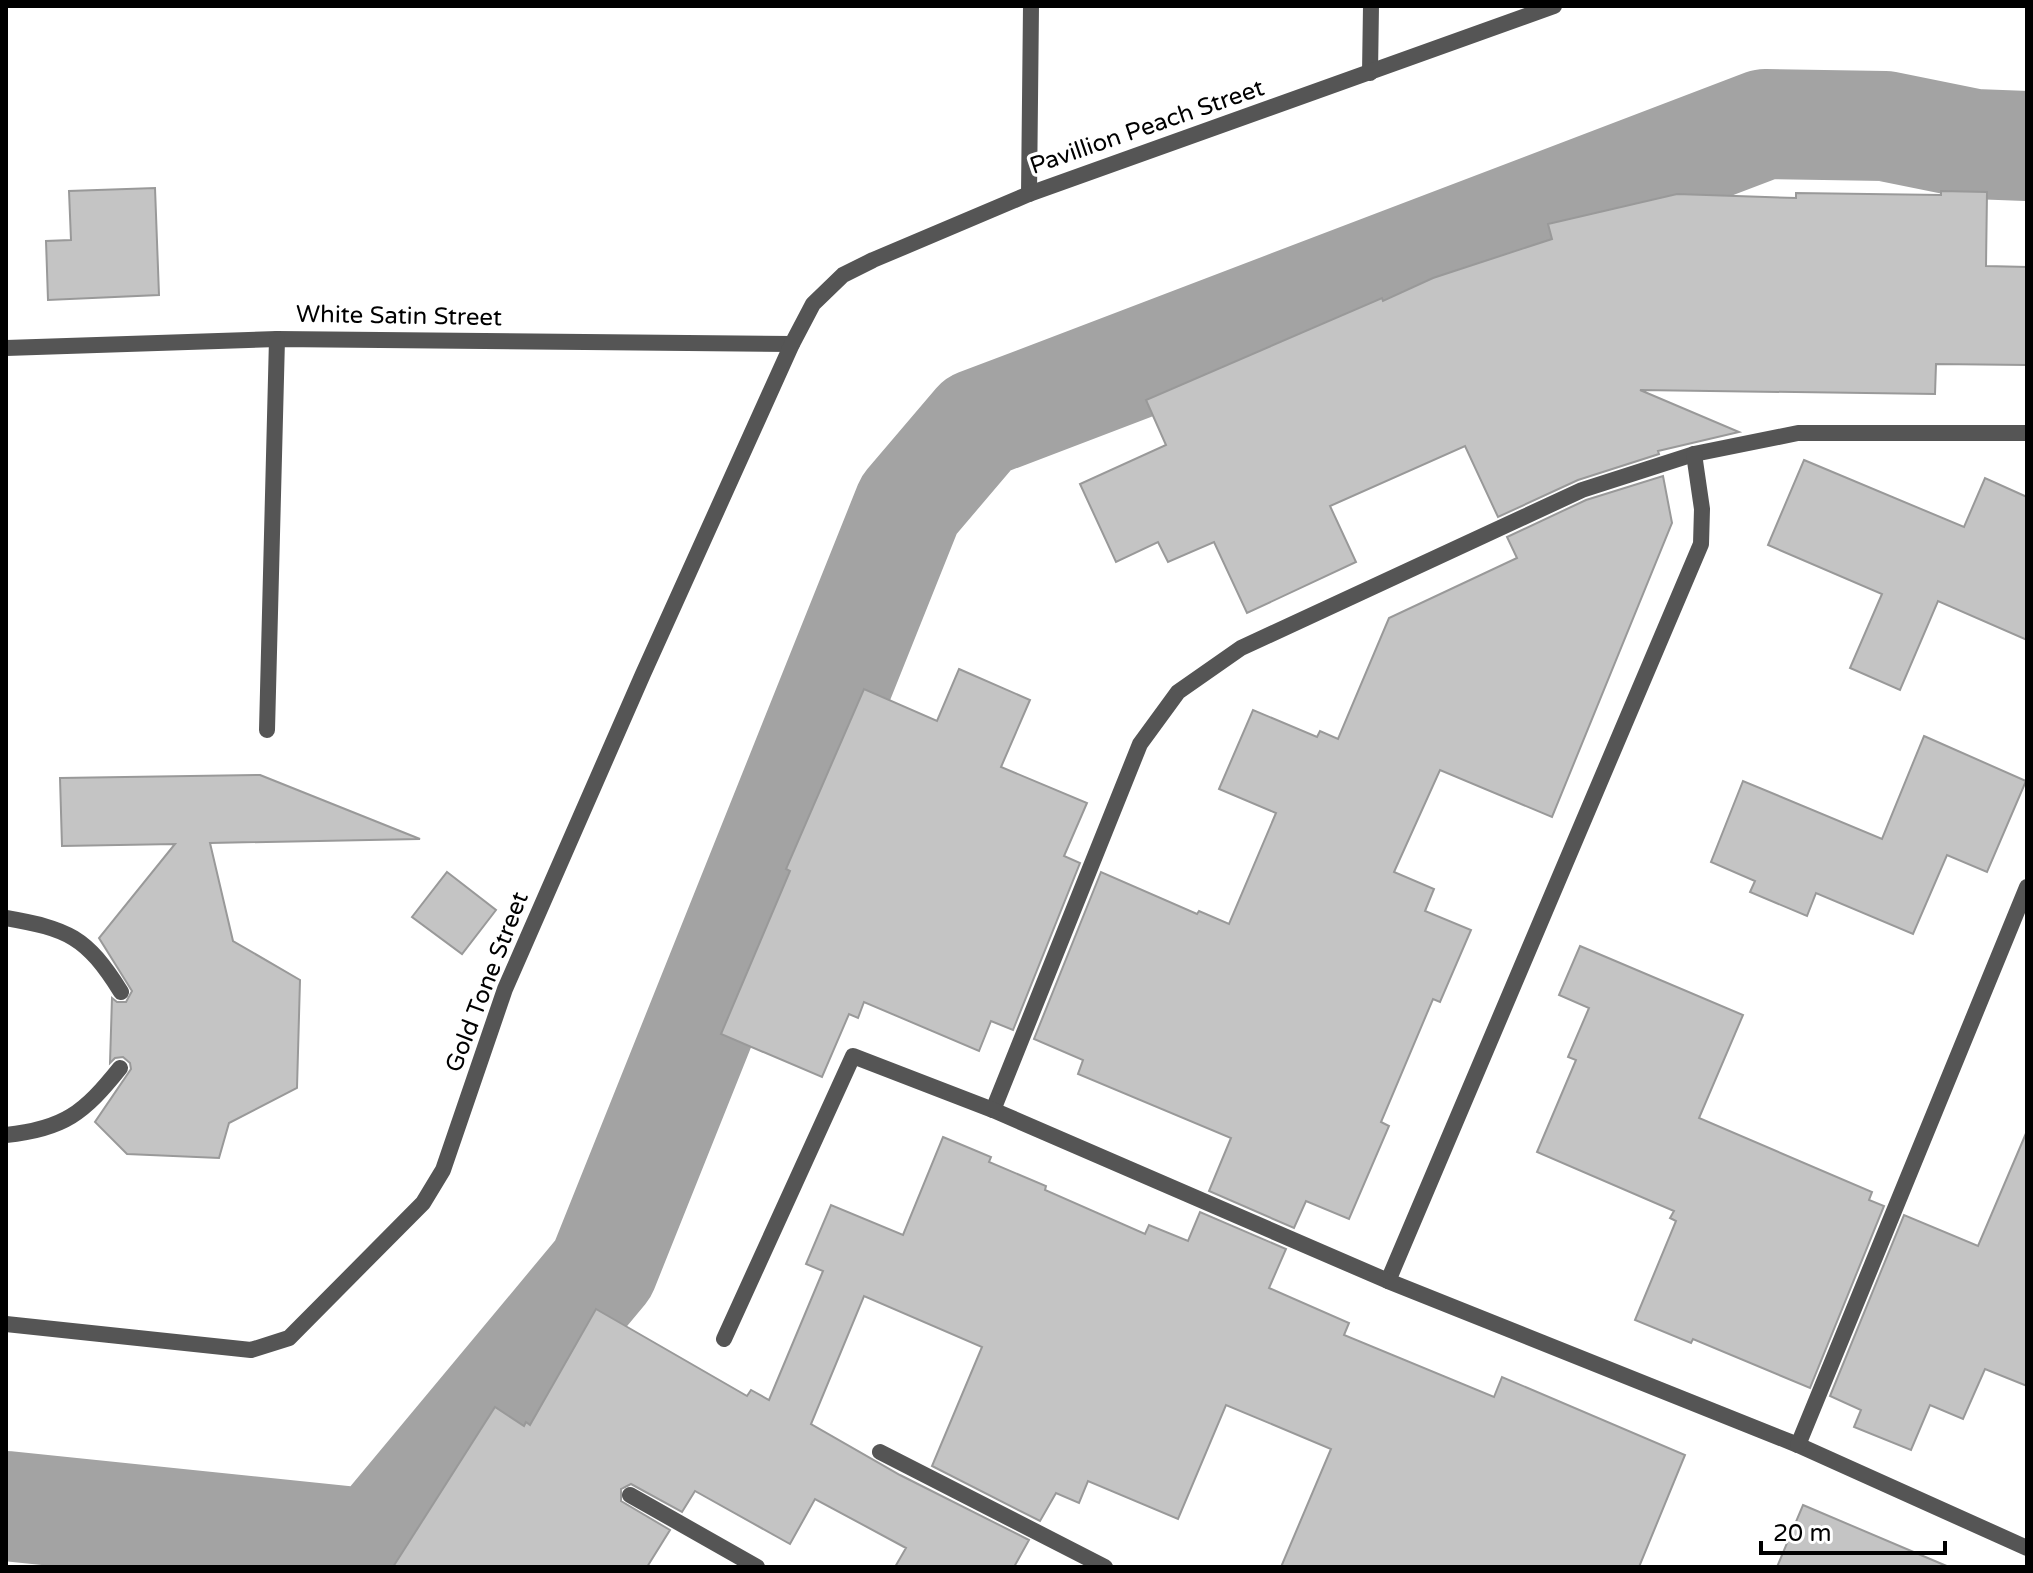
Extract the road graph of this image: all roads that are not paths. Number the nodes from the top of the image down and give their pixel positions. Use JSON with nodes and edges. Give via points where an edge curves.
{"nodes":[{"id":1,"x":1031,"y":6,"type":"edge"},
{"id":2,"x":1371,"y":6,"type":"edge"},
{"id":3,"x":1554,"y":6,"type":"edge"},
{"id":4,"x":1370,"y":73,"type":"junction"},
{"id":5,"x":1029,"y":194,"type":"junction"},
{"id":6,"x":277,"y":339,"type":"junction"},
{"id":7,"x":792,"y":344,"type":"junction"},
{"id":8,"x":6,"y":348,"type":"edge"},
{"id":9,"x":2027,"y":433,"type":"edge"},
{"id":10,"x":1694,"y":454,"type":"junction"},
{"id":11,"x":267,"y":730,"type":"dead end"},
{"id":12,"x":2027,"y":887,"type":"edge"},
{"id":13,"x":6,"y":918,"type":"edge"},
{"id":14,"x":121,"y":992,"type":"dead end"},
{"id":15,"x":120,"y":1068,"type":"dead end"},
{"id":16,"x":993,"y":1110,"type":"junction"},
{"id":17,"x":6,"y":1135,"type":"edge"},
{"id":18,"x":1388,"y":1281,"type":"junction"},
{"id":19,"x":6,"y":1324,"type":"edge"},
{"id":20,"x":724,"y":1339,"type":"dead end"},
{"id":21,"x":1798,"y":1445,"type":"junction"},
{"id":22,"x":880,"y":1452,"type":"dead end"},
{"id":23,"x":630,"y":1495,"type":"dead end"},
{"id":24,"x":2027,"y":1548,"type":"edge"},
{"id":25,"x":757,"y":1567,"type":"edge"},
{"id":26,"x":1105,"y":1567,"type":"edge"}],
"edges":[{"from":1,"to":5,"type":"street"},
{"from":2,"to":4,"type":"street"},
{"from":3,"to":4,"type":"street","name":"Pavillion Peach Street"},
{"from":4,"to":5,"type":"street","name":"Pavillion Peach Street"},
{"from":5,"to":7,"type":"street","name":"Pavillion Peach Street","via":[[843,275],[813,304]]},
{"from":6,"to":7,"type":"street","name":"White Satin Street"},
{"from":6,"to":8,"type":"street","name":"White Satin Street"},
{"from":6,"to":11,"type":"street"},
{"from":7,"to":19,"type":"street","name":"Gold Tone Street","via":[[505,989],[443,1170],[423,1203],[289,1338],[251,1350]]},
{"from":9,"to":10,"type":"street","via":[[1798,433]]},
{"from":10,"to":16,"type":"street","via":[[1582,490],[1241,648],[1178,692],[1140,744]]},
{"from":10,"to":18,"type":"street","via":[[1701,544]]},
{"from":12,"to":21,"type":"street"},
{"from":13,"to":14,"type":"street","via":[[52,926],[83,942]]},
{"from":15,"to":17,"type":"street","via":[[74,1116],[41,1131]]},
{"from":16,"to":18,"type":"street"},
{"from":16,"to":20,"type":"street","via":[[853,1056]]},
{"from":18,"to":21,"type":"street"},
{"from":21,"to":24,"type":"street"},
{"from":22,"to":26,"type":"street"},
{"from":23,"to":25,"type":"street"}]}
